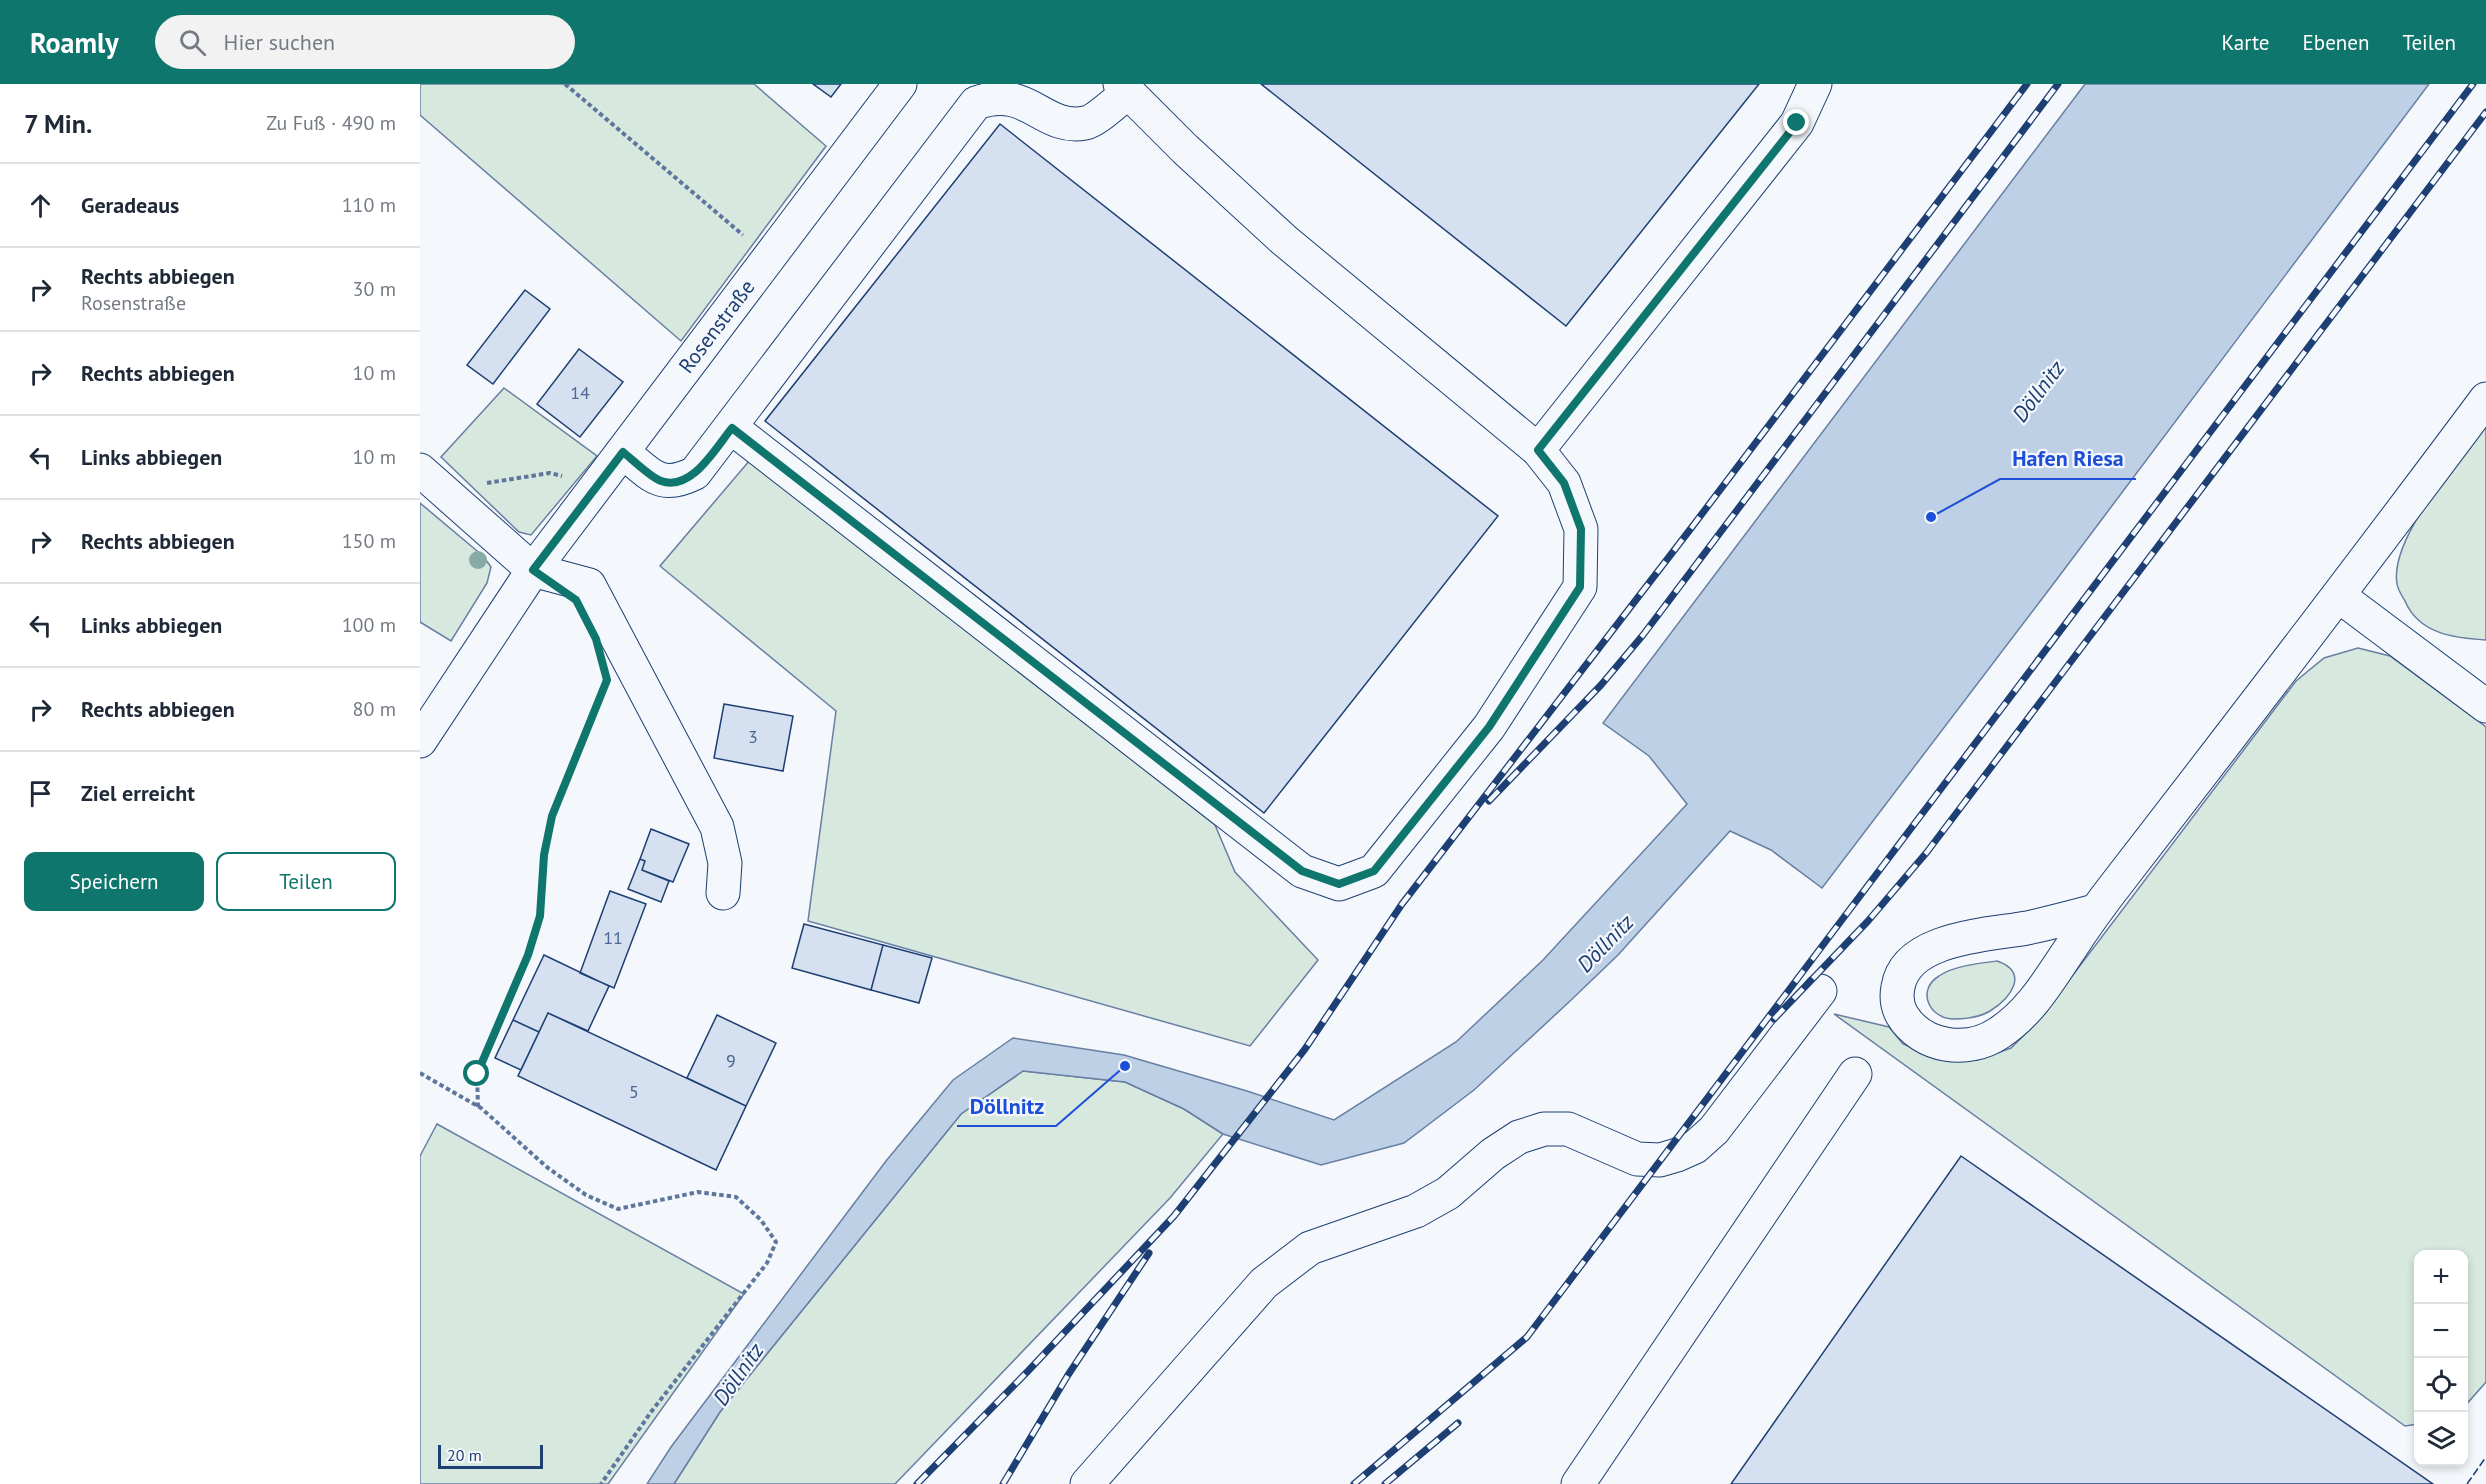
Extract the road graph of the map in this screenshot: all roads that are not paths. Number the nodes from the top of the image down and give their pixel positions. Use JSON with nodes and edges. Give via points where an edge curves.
{"nodes":[{"id":1,"x":900,"y":84,"type":"edge"},
{"id":2,"x":1815,"y":84,"type":"edge"},
{"id":3,"x":1124,"y":89,"type":"edge"},
{"id":4,"x":2486,"y":399,"type":"edge"},
{"id":5,"x":732,"y":428,"type":"junction"},
{"id":6,"x":1538,"y":450,"type":"junction"},
{"id":7,"x":623,"y":452,"type":"junction"},
{"id":8,"x":420,"y":470,"type":"edge"},
{"id":9,"x":533,"y":570,"type":"junction"},
{"id":10,"x":2339,"y":596,"type":"junction"},
{"id":11,"x":2486,"y":706,"type":"edge"},
{"id":12,"x":420,"y":741,"type":"edge"},
{"id":13,"x":723,"y":893,"type":"dead end"},
{"id":14,"x":2096,"y":911,"type":"junction"},
{"id":15,"x":1820,"y":991,"type":"dead end"},
{"id":16,"x":1855,"y":1074,"type":"dead end"},
{"id":17,"x":1087,"y":1484,"type":"edge"},
{"id":18,"x":1578,"y":1484,"type":"edge"}],
"edges":[{"from":1,"to":7,"type":"street","name":"Rosenstraße"},
{"from":2,"to":6,"type":"street","via":[[1797,123]]},
{"from":3,"to":5,"type":"street","via":[[1087,123],[1067,123],[1022,92],[988,93],[976,103]]},
{"from":3,"to":6,"type":"street","via":[[1284,240]]},
{"from":4,"to":10,"type":"street"},
{"from":5,"to":6,"type":"street","via":[[1302,871],[1339,884],[1374,871],[1489,727],[1580,587],[1581,529],[1564,483]]},
{"from":5,"to":7,"type":"street","via":[[695,473],[679,482],[661,481]]},
{"from":7,"to":9,"type":"street","name":"Rosenstraße"},
{"from":8,"to":9,"type":"street"},
{"from":9,"to":12,"type":"street","name":"Rosenstraße"},
{"from":9,"to":13,"type":"street","via":[[589,585],[717,827],[725,863]]},
{"from":10,"to":11,"type":"street"},
{"from":10,"to":14,"type":"street"},
{"from":14,"to":14,"type":"street","via":[[1954,941],[1921,954],[1899,979],[1898,1009],[1918,1034],[1934,1042],[1964,1045],[1996,1035],[2020,1017],[2040,994]]},
{"from":15,"to":17,"type":"street","via":[[1714,1130],[1695,1147],[1660,1160],[1637,1159],[1568,1129],[1544,1129],[1519,1137],[1448,1193],[1416,1211],[1300,1254],[1264,1283]]},
{"from":16,"to":18,"type":"street"}]}
